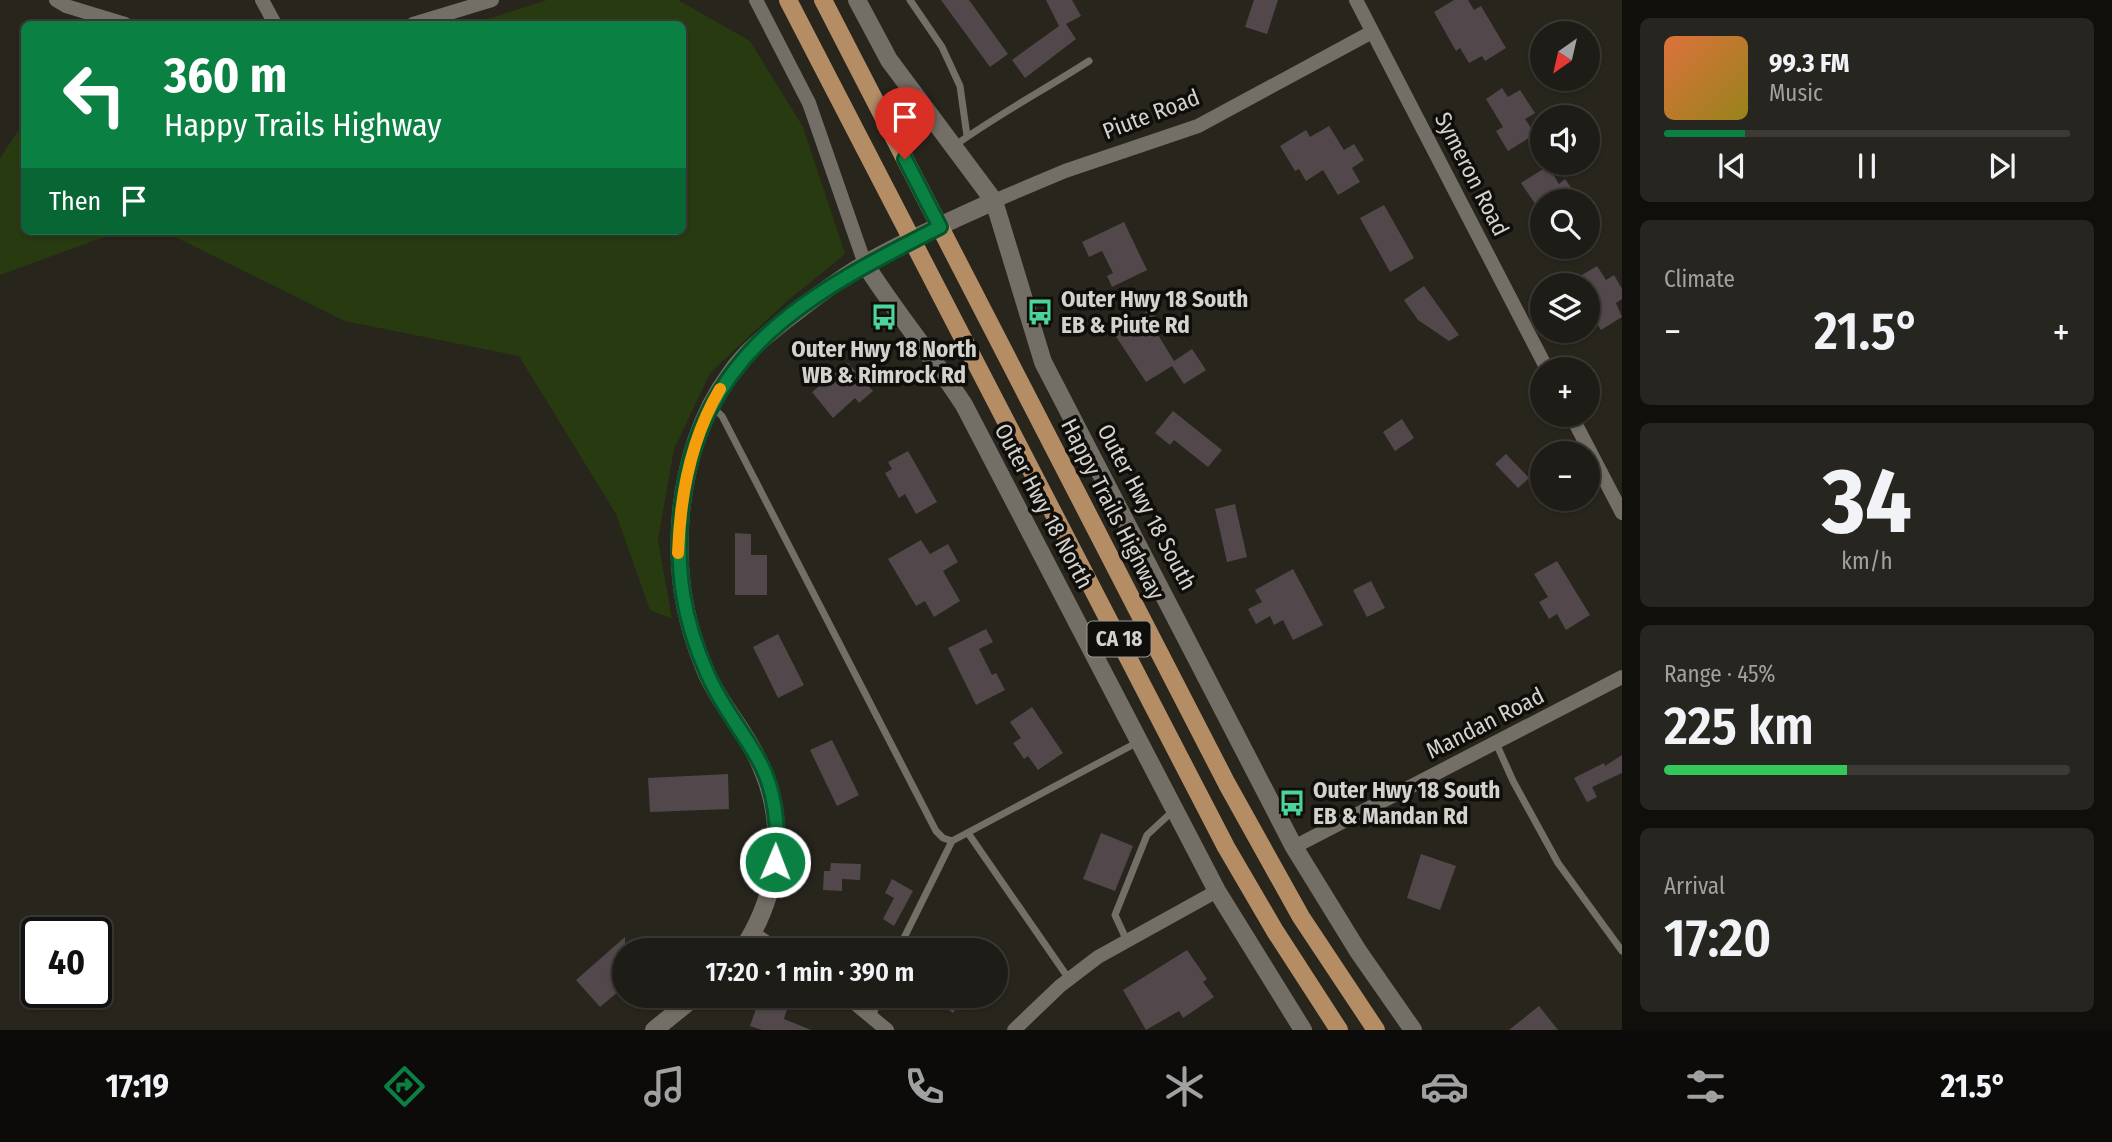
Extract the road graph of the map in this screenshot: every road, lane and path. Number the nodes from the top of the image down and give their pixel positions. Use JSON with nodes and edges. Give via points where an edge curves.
{"nodes":[{"id":1,"x":56,"y":0,"type":"edge"},
{"id":2,"x":262,"y":0,"type":"edge"},
{"id":3,"x":492,"y":0,"type":"edge"},
{"id":4,"x":756,"y":0,"type":"edge"},
{"id":5,"x":788,"y":0,"type":"edge"},
{"id":6,"x":824,"y":0,"type":"edge"},
{"id":7,"x":857,"y":0,"type":"edge"},
{"id":8,"x":910,"y":0,"type":"edge"},
{"id":9,"x":1356,"y":0,"type":"edge"},
{"id":10,"x":115,"y":21,"type":"edge"},
{"id":11,"x":273,"y":21,"type":"edge"},
{"id":12,"x":423,"y":21,"type":"edge"},
{"id":13,"x":1373,"y":32,"type":"junction"},
{"id":14,"x":1089,"y":61,"type":"dead end"},
{"id":15,"x":960,"y":141,"type":"junction"},
{"id":16,"x":994,"y":201,"type":"junction"},
{"id":17,"x":940,"y":227,"type":"junction"},
{"id":18,"x":912,"y":240,"type":"junction"},
{"id":19,"x":865,"y":264,"type":"junction"},
{"id":20,"x":1541,"y":357,"type":"edge"},
{"id":21,"x":710,"y":406,"type":"junction"},
{"id":22,"x":1577,"y":427,"type":"edge"},
{"id":23,"x":1622,"y":513,"type":"edge"},
{"id":24,"x":1622,"y":677,"type":"edge"},
{"id":25,"x":1140,"y":742,"type":"junction"},
{"id":26,"x":1496,"y":743,"type":"junction"},
{"id":27,"x":1175,"y":809,"type":"junction"},
{"id":28,"x":968,"y":833,"type":"junction"},
{"id":29,"x":952,"y":841,"type":"junction"},
{"id":30,"x":1294,"y":847,"type":"junction"},
{"id":31,"x":1217,"y":891,"type":"junction"},
{"id":32,"x":753,"y":933,"type":"junction"},
{"id":33,"x":750,"y":938,"type":"edge"},
{"id":34,"x":760,"y":938,"type":"edge"},
{"id":35,"x":904,"y":938,"type":"edge"},
{"id":36,"x":1128,"y":941,"type":"junction"},
{"id":37,"x":1622,"y":951,"type":"edge"},
{"id":38,"x":1069,"y":979,"type":"junction"},
{"id":39,"x":681,"y":1008,"type":"edge"},
{"id":40,"x":861,"y":1008,"type":"edge"},
{"id":41,"x":875,"y":1008,"type":"edge"},
{"id":42,"x":873,"y":1017,"type":"junction"},
{"id":43,"x":654,"y":1030,"type":"edge"},
{"id":44,"x":887,"y":1030,"type":"edge"},
{"id":45,"x":1014,"y":1030,"type":"edge"},
{"id":46,"x":1303,"y":1030,"type":"edge"},
{"id":47,"x":1339,"y":1030,"type":"edge"},
{"id":48,"x":1376,"y":1030,"type":"edge"},
{"id":49,"x":1413,"y":1030,"type":"edge"}],
"edges":[{"from":1,"to":10,"type":"street"},
{"from":2,"to":11,"type":"street"},
{"from":3,"to":12,"type":"street"},
{"from":4,"to":19,"type":"street","name":"Outer Hwy 18 North","via":[[809,103]]},
{"from":5,"to":18,"type":"main road","number":"CA 18"},
{"from":6,"to":17,"type":"main road","name":"Happy Trails Highway","number":"CA 18"},
{"from":7,"to":15,"type":"street","name":"Outer Hwy 18 South","via":[[889,60]]},
{"from":8,"to":15,"type":"lane","via":[[942,47],[960,86]]},
{"from":9,"to":13,"type":"street","name":"Symeron Road"},
{"from":13,"to":16,"type":"street","name":"Piute Road","via":[[1198,126],[1065,171]]},
{"from":13,"to":20,"type":"street","name":"Symeron Road"},
{"from":14,"to":15,"type":"lane"},
{"from":15,"to":16,"type":"street","name":"Outer Hwy 18 South"},
{"from":16,"to":17,"type":"street","name":"Piute Road"},
{"from":16,"to":30,"type":"street","name":"Outer Hwy 18 South","via":[[1044,362]]},
{"from":17,"to":18,"type":"street","name":"Piute Road"},
{"from":17,"to":48,"type":"main road","name":"Happy Trails Highway","number":"CA 18","via":[[1227,784],[1301,916]]},
{"from":18,"to":19,"type":"street","name":"Piute Road"},
{"from":18,"to":47,"type":"main road","number":"CA 18","via":[[1226,847]]},
{"from":19,"to":21,"type":"street","name":"Piute Road","via":[[761,340],[730,373]]},
{"from":19,"to":25,"type":"street","name":"Outer Hwy 18 North","via":[[964,405]]},
{"from":21,"to":29,"type":"lane","via":[[722,416],[936,831]]},
{"from":21,"to":32,"type":"street","name":"Piute Road","via":[[690,460],[678,551],[682,600],[706,672],[760,762],[772,799],[778,842],[769,894]]},
{"from":22,"to":23,"type":"street"},
{"from":24,"to":26,"type":"street","name":"Mandan Road"},
{"from":25,"to":27,"type":"street","name":"Outer Hwy 18 North"},
{"from":25,"to":28,"type":"lane"},
{"from":26,"to":30,"type":"street","name":"Mandan Road"},
{"from":26,"to":37,"type":"lane","via":[[1558,863]]},
{"from":27,"to":31,"type":"street","name":"Outer Hwy 18 North"},
{"from":27,"to":36,"type":"lane","via":[[1147,835],[1115,915]]},
{"from":28,"to":29,"type":"lane"},
{"from":28,"to":38,"type":"lane"},
{"from":29,"to":35,"type":"lane"},
{"from":30,"to":49,"type":"street","name":"Outer Hwy 18 South"},
{"from":31,"to":36,"type":"street"},
{"from":31,"to":46,"type":"street","name":"Outer Hwy 18 North"},
{"from":32,"to":33,"type":"street","name":"Piute Road"},
{"from":32,"to":34,"type":"street"},
{"from":36,"to":38,"type":"street"},
{"from":38,"to":45,"type":"street"},
{"from":39,"to":43,"type":"street"},
{"from":40,"to":42,"type":"street"},
{"from":41,"to":42,"type":"lane"},
{"from":42,"to":44,"type":"street"}]}
